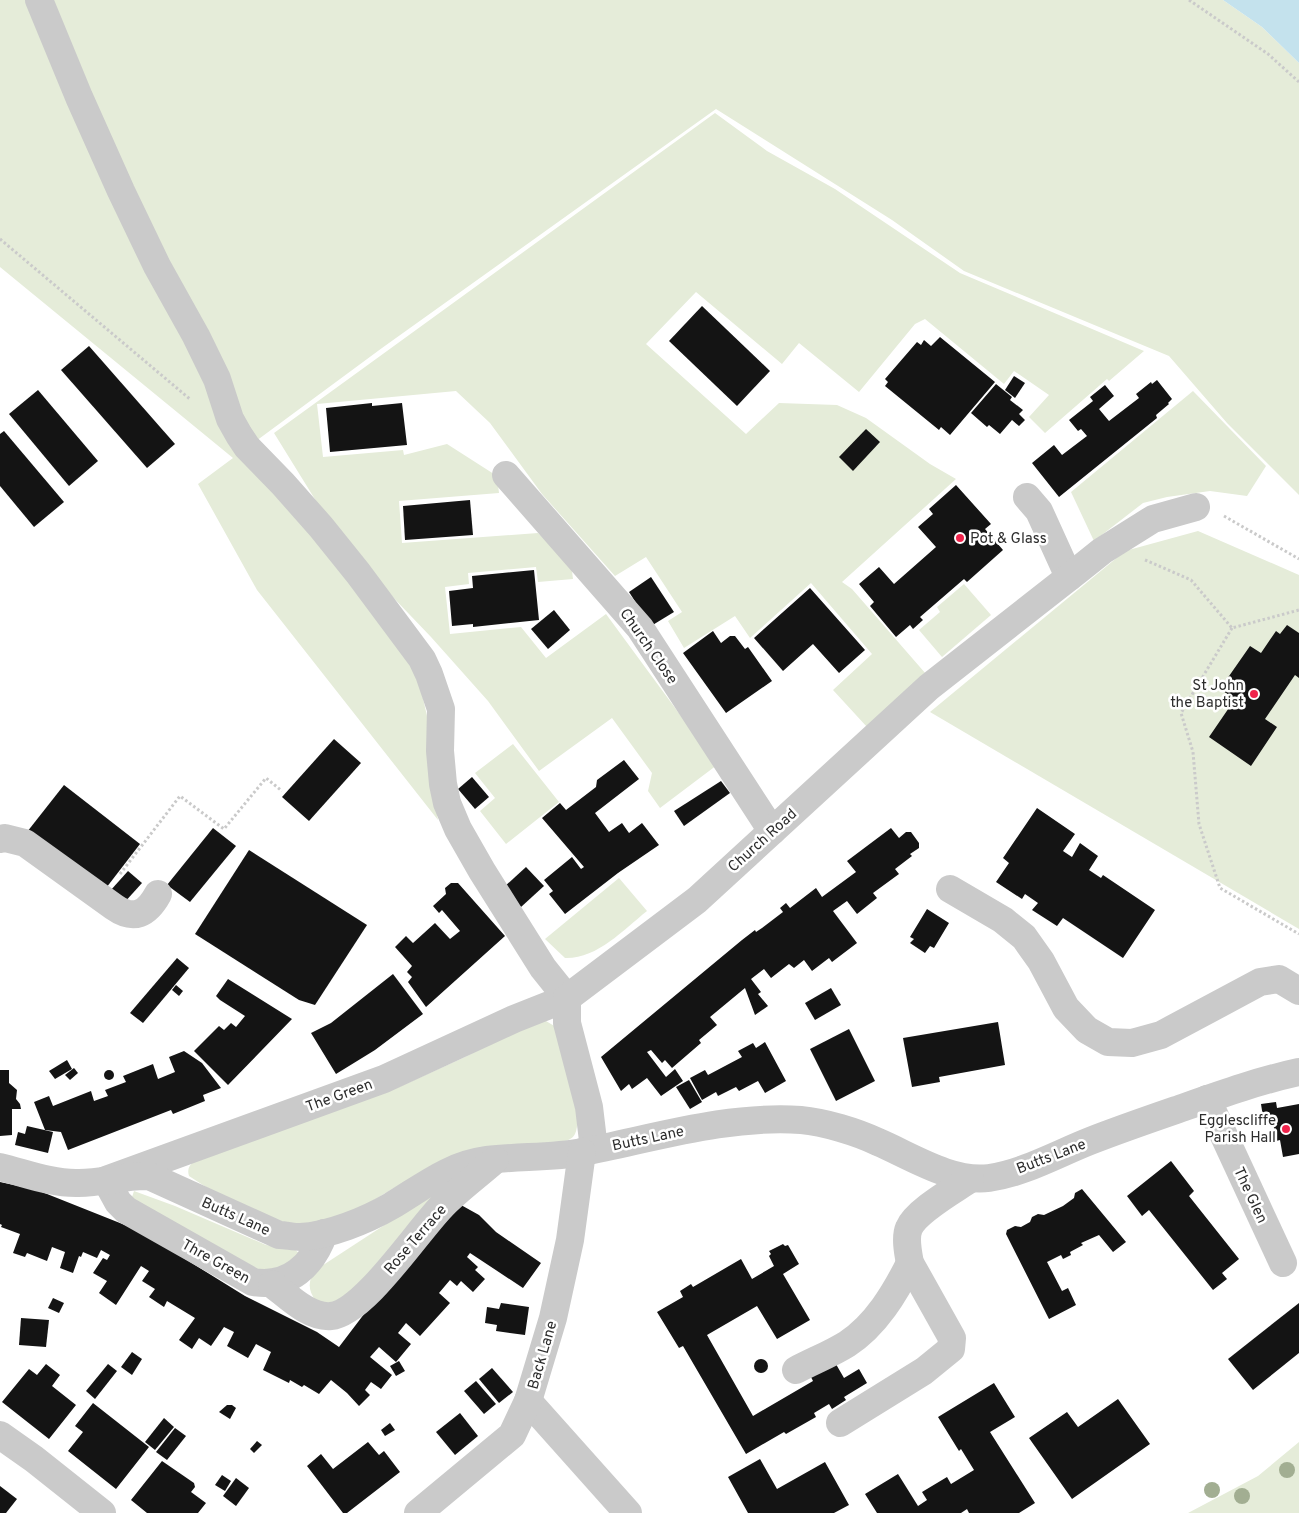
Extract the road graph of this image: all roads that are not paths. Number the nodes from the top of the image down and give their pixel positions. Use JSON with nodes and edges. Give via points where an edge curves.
{"nodes":[{"id":1,"x":39,"y":0,"type":"edge"},
{"id":2,"x":506,"y":475,"type":"dead end"},
{"id":3,"x":1028,"y":498,"type":"dead end"},
{"id":4,"x":1196,"y":507,"type":"road end"},
{"id":5,"x":1069,"y":577,"type":"junction"},
{"id":6,"x":772,"y":831,"type":"junction"},
{"id":7,"x":0,"y":839,"type":"edge"},
{"id":8,"x":950,"y":889,"type":"dead end"},
{"id":9,"x":158,"y":894,"type":"dead end"},
{"id":10,"x":1299,"y":992,"type":"edge"},
{"id":11,"x":568,"y":998,"type":"junction"},
{"id":12,"x":1299,"y":1072,"type":"edge"},
{"id":13,"x":1207,"y":1099,"type":"junction"},
{"id":14,"x":588,"y":1151,"type":"junction"},
{"id":15,"x":496,"y":1159,"type":"junction"},
{"id":16,"x":0,"y":1167,"type":"edge"},
{"id":17,"x":970,"y":1179,"type":"junction"},
{"id":18,"x":106,"y":1180,"type":"junction"},
{"id":19,"x":324,"y":1233,"type":"junction"},
{"id":20,"x":910,"y":1263,"type":"junction"},
{"id":21,"x":1283,"y":1263,"type":"dead end"},
{"id":22,"x":272,"y":1284,"type":"junction"},
{"id":23,"x":796,"y":1370,"type":"dead end"},
{"id":24,"x":528,"y":1401,"type":"junction"},
{"id":25,"x":840,"y":1423,"type":"dead end"},
{"id":26,"x":0,"y":1435,"type":"edge"},
{"id":27,"x":102,"y":1513,"type":"edge"},
{"id":28,"x":418,"y":1513,"type":"edge"},
{"id":29,"x":628,"y":1513,"type":"edge"}],
"edges":[{"from":1,"to":11,"type":"street","via":[[121,190],[218,380],[238,435],[340,550],[422,659],[441,709],[443,784],[458,829],[543,968]]},
{"from":2,"to":6,"type":"street","name":"Church Close","via":[[640,628]]},
{"from":3,"to":5,"type":"street","via":[[1039,510]]},
{"from":4,"to":5,"type":"street","name":"Church Road","via":[[1153,519]]},
{"from":5,"to":6,"type":"street","name":"Church Road","via":[[930,687]]},
{"from":6,"to":11,"type":"street","name":"Church Road","via":[[697,900]]},
{"from":7,"to":9,"type":"street","via":[[25,843],[126,914],[144,912]]},
{"from":8,"to":10,"type":"street","via":[[1003,920],[1024,937],[1066,1008],[1087,1030],[1108,1042],[1132,1043],[1161,1035],[1260,982],[1279,979]]},
{"from":11,"to":14,"type":"street","via":[[567,1023],[589,1107]]},
{"from":11,"to":18,"type":"street","name":"The Green","via":[[514,1019],[384,1079]]},
{"from":12,"to":13,"type":"street","name":"Butts Lane"},
{"from":13,"to":17,"type":"street","name":"Butts Lane","via":[[1030,1166],[990,1178]]},
{"from":13,"to":21,"type":"street","name":"The Glen"},
{"from":14,"to":15,"type":"street","name":"Butts Lane"},
{"from":14,"to":17,"type":"street","name":"Butts Lane","via":[[701,1126],[759,1119],[804,1120],[850,1131],[947,1173]]},
{"from":14,"to":24,"type":"street","name":"Back Lane","via":[[553,1318]]},
{"from":15,"to":19,"type":"street","name":"Butts Lane","via":[[449,1171],[372,1216]]},
{"from":15,"to":22,"type":"street","name":"Rose Terrace","via":[[443,1205],[374,1286],[345,1311],[332,1316],[308,1311]]},
{"from":16,"to":18,"type":"street","name":"Butts Lane","via":[[60,1182],[78,1184]]},
{"from":17,"to":20,"type":"street","via":[[916,1216],[908,1229]]},
{"from":18,"to":19,"type":"street","name":"Butts Lane","via":[[149,1176],[278,1235],[301,1237]]},
{"from":18,"to":22,"type":"street","name":"Thre Green","via":[[126,1210],[253,1282]]},
{"from":19,"to":22,"type":"street","name":"Thre Green","via":[[316,1251],[302,1268],[290,1278]]},
{"from":20,"to":23,"type":"street","via":[[894,1294],[863,1330],[848,1343]]},
{"from":20,"to":25,"type":"street","via":[[952,1338],[951,1349],[924,1371]]},
{"from":24,"to":28,"type":"street","name":"Back Lane","via":[[512,1435]]},
{"from":24,"to":29,"type":"street"},
{"from":26,"to":27,"type":"street"}]}
